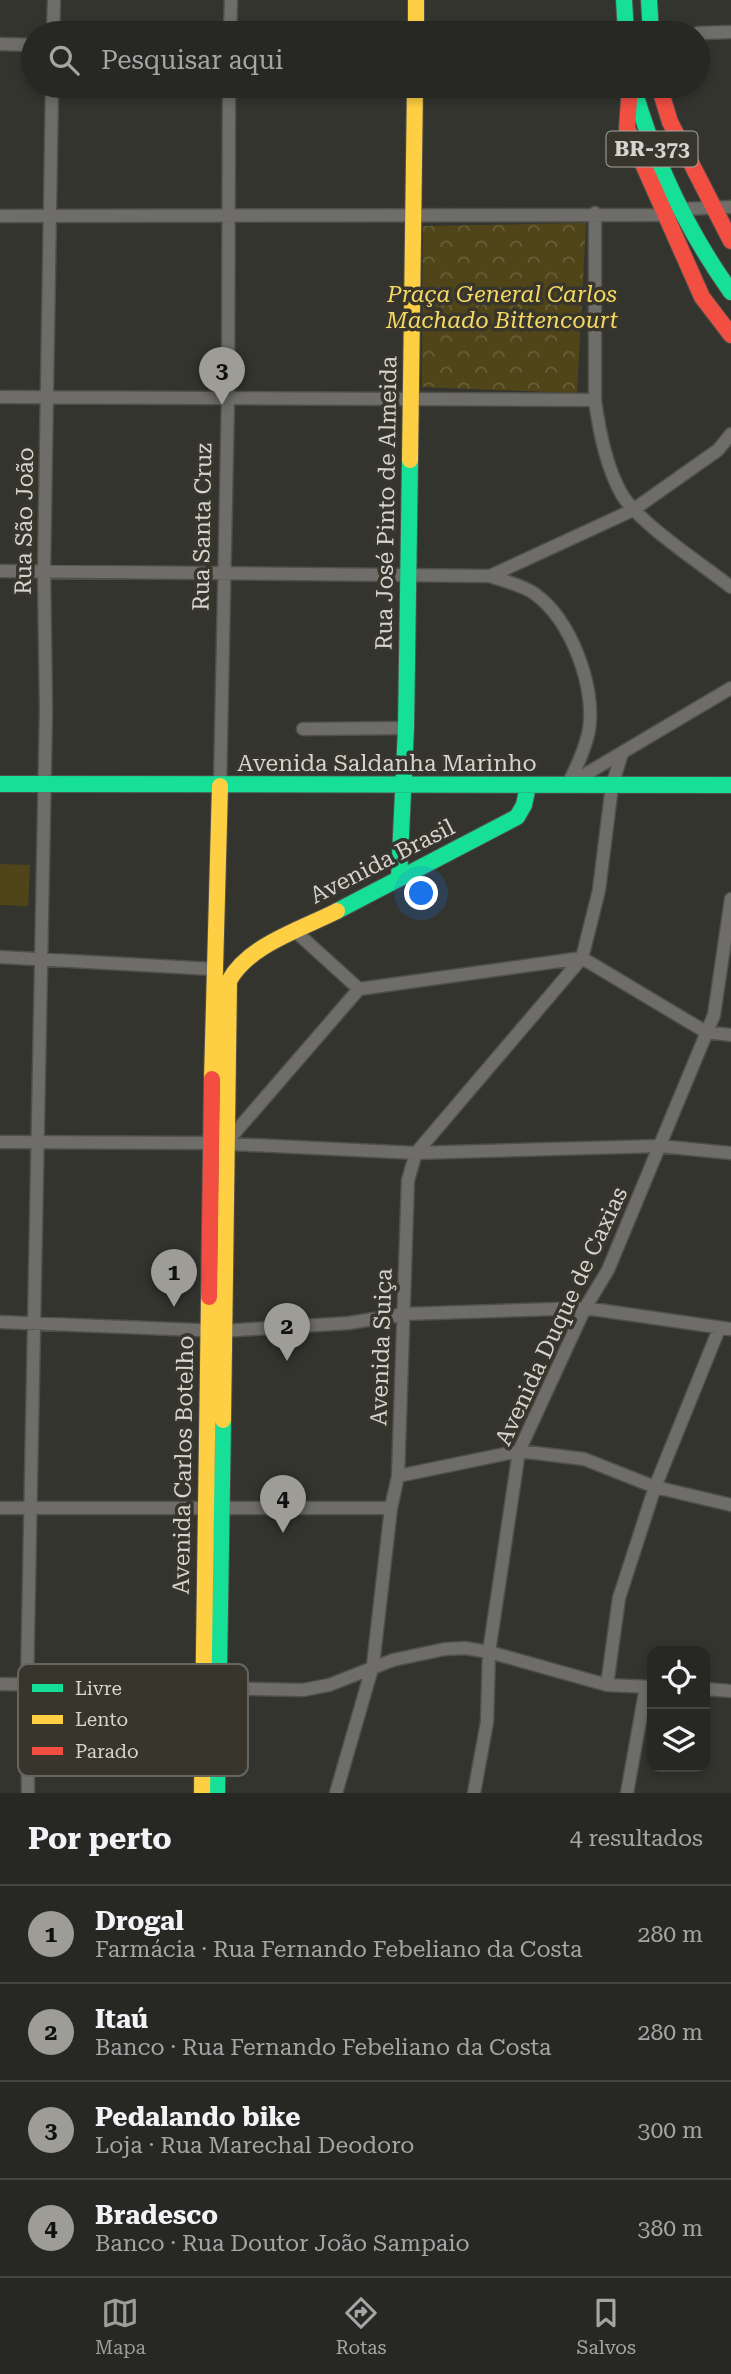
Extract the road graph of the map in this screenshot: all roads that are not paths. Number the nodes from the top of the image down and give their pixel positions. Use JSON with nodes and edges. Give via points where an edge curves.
{"nodes":[{"id":1,"x":54,"y":0,"type":"edge"},
{"id":2,"x":231,"y":0,"type":"edge"},
{"id":3,"x":416,"y":0,"type":"edge"},
{"id":4,"x":624,"y":0,"type":"edge"},
{"id":5,"x":649,"y":0,"type":"edge"},
{"id":6,"x":53,"y":21,"type":"edge"},
{"id":7,"x":230,"y":21,"type":"edge"},
{"id":8,"x":416,"y":21,"type":"edge"},
{"id":9,"x":625,"y":21,"type":"edge"},
{"id":10,"x":650,"y":21,"type":"edge"},
{"id":11,"x":731,"y":32,"type":"edge"},
{"id":12,"x":710,"y":33,"type":"edge"},
{"id":13,"x":0,"y":44,"type":"edge"},
{"id":14,"x":21,"y":45,"type":"edge"},
{"id":15,"x":52,"y":98,"type":"edge"},
{"id":16,"x":229,"y":98,"type":"edge"},
{"id":17,"x":415,"y":98,"type":"edge"},
{"id":18,"x":630,"y":98,"type":"edge"},
{"id":19,"x":635,"y":98,"type":"edge"},
{"id":20,"x":663,"y":98,"type":"edge"},
{"id":21,"x":731,"y":207,"type":"edge"},
{"id":22,"x":712,"y":208,"type":"junction"},
{"id":23,"x":682,"y":209,"type":"junction"},
{"id":24,"x":595,"y":213,"type":"junction"},
{"id":25,"x":227,"y":214,"type":"junction"},
{"id":26,"x":412,"y":214,"type":"junction"},
{"id":27,"x":50,"y":215,"type":"junction"},
{"id":28,"x":664,"y":215,"type":"junction"},
{"id":29,"x":0,"y":216,"type":"edge"},
{"id":30,"x":731,"y":241,"type":"edge"},
{"id":31,"x":731,"y":292,"type":"edge"},
{"id":32,"x":731,"y":335,"type":"edge"},
{"id":33,"x":47,"y":396,"type":"junction"},
{"id":34,"x":0,"y":397,"type":"edge"},
{"id":35,"x":409,"y":399,"type":"junction"},
{"id":36,"x":228,"y":400,"type":"junction"},
{"id":37,"x":594,"y":400,"type":"junction"},
{"id":38,"x":731,"y":434,"type":"edge"},
{"id":39,"x":633,"y":510,"type":"junction"},
{"id":40,"x":0,"y":571,"type":"edge"},
{"id":41,"x":44,"y":571,"type":"junction"},
{"id":42,"x":224,"y":575,"type":"junction"},
{"id":43,"x":408,"y":575,"type":"junction"},
{"id":44,"x":489,"y":576,"type":"junction"},
{"id":45,"x":731,"y":587,"type":"edge"},
{"id":46,"x":731,"y":688,"type":"edge"},
{"id":47,"x":407,"y":728,"type":"junction"},
{"id":48,"x":303,"y":729,"type":"dead end"},
{"id":49,"x":622,"y":753,"type":"junction"},
{"id":50,"x":0,"y":784,"type":"edge"},
{"id":51,"x":731,"y":785,"type":"edge"},
{"id":52,"x":43,"y":786,"type":"junction"},
{"id":53,"x":220,"y":786,"type":"junction"},
{"id":54,"x":403,"y":786,"type":"junction"},
{"id":55,"x":528,"y":786,"type":"junction"},
{"id":56,"x":567,"y":786,"type":"junction"},
{"id":57,"x":612,"y":786,"type":"junction"},
{"id":58,"x":0,"y":794,"type":"edge"},
{"id":59,"x":399,"y":878,"type":"junction"},
{"id":60,"x":731,"y":899,"type":"edge"},
{"id":61,"x":295,"y":931,"type":"junction"},
{"id":62,"x":0,"y":957,"type":"edge"},
{"id":63,"x":40,"y":958,"type":"junction"},
{"id":64,"x":582,"y":958,"type":"junction"},
{"id":65,"x":214,"y":961,"type":"junction"},
{"id":66,"x":240,"y":964,"type":"junction"},
{"id":67,"x":359,"y":989,"type":"junction"},
{"id":68,"x":227,"y":996,"type":"junction"},
{"id":69,"x":706,"y":1032,"type":"junction"},
{"id":70,"x":731,"y":1035,"type":"edge"},
{"id":71,"x":0,"y":1142,"type":"edge"},
{"id":72,"x":37,"y":1142,"type":"junction"},
{"id":73,"x":219,"y":1143,"type":"junction"},
{"id":74,"x":659,"y":1146,"type":"junction"},
{"id":75,"x":416,"y":1153,"type":"junction"},
{"id":76,"x":731,"y":1153,"type":"edge"},
{"id":77,"x":585,"y":1308,"type":"junction"},
{"id":78,"x":404,"y":1314,"type":"junction"},
{"id":79,"x":0,"y":1322,"type":"edge"},
{"id":80,"x":35,"y":1324,"type":"junction"},
{"id":81,"x":725,"y":1329,"type":"edge"},
{"id":82,"x":215,"y":1331,"type":"junction"},
{"id":83,"x":519,"y":1451,"type":"junction"},
{"id":84,"x":397,"y":1476,"type":"junction"},
{"id":85,"x":655,"y":1487,"type":"junction"},
{"id":86,"x":731,"y":1505,"type":"edge"},
{"id":87,"x":213,"y":1506,"type":"junction"},
{"id":88,"x":32,"y":1507,"type":"junction"},
{"id":89,"x":0,"y":1508,"type":"edge"},
{"id":90,"x":391,"y":1508,"type":"junction"},
{"id":91,"x":489,"y":1652,"type":"junction"},
{"id":92,"x":28,"y":1664,"type":"edge"},
{"id":93,"x":210,"y":1664,"type":"edge"},
{"id":94,"x":373,"y":1665,"type":"junction"},
{"id":95,"x":0,"y":1684,"type":"edge"},
{"id":96,"x":18,"y":1685,"type":"edge"},
{"id":97,"x":607,"y":1685,"type":"junction"},
{"id":98,"x":248,"y":1687,"type":"edge"},
{"id":99,"x":647,"y":1687,"type":"edge"},
{"id":100,"x":710,"y":1689,"type":"edge"},
{"id":101,"x":731,"y":1690,"type":"edge"},
{"id":102,"x":647,"y":1697,"type":"edge"},
{"id":103,"x":336,"y":1793,"type":"edge"},
{"id":104,"x":474,"y":1793,"type":"edge"},
{"id":105,"x":627,"y":1793,"type":"edge"}],
"edges":[{"from":1,"to":6,"type":"street"},
{"from":2,"to":7,"type":"street"},
{"from":3,"to":8,"type":"main road"},
{"from":4,"to":9,"type":"main road"},
{"from":5,"to":10,"type":"main road"},
{"from":11,"to":12,"type":"street"},
{"from":13,"to":14,"type":"street"},
{"from":15,"to":27,"type":"street","name":"Rua São João"},
{"from":16,"to":25,"type":"street","name":"Rua Santa Cruz"},
{"from":17,"to":26,"type":"main road","name":"Rua José Pinto de Almeida"},
{"from":18,"to":28,"type":"main road","via":[[627,128]]},
{"from":19,"to":23,"type":"main road","number":"BR-373","via":[[646,135]]},
{"from":20,"to":22,"type":"main road","number":"BR-373"},
{"from":21,"to":22,"type":"street"},
{"from":22,"to":23,"type":"street"},
{"from":22,"to":30,"type":"main road","number":"BR-373"},
{"from":23,"to":28,"type":"street"},
{"from":23,"to":31,"type":"main road","number":"BR-373"},
{"from":24,"to":26,"type":"street"},
{"from":24,"to":28,"type":"street"},
{"from":24,"to":37,"type":"street"},
{"from":25,"to":26,"type":"street"},
{"from":25,"to":27,"type":"street"},
{"from":25,"to":36,"type":"street","name":"Rua Santa Cruz"},
{"from":26,"to":35,"type":"main road","name":"Rua José Pinto de Almeida"},
{"from":27,"to":29,"type":"street"},
{"from":27,"to":33,"type":"street","name":"Rua São João"},
{"from":28,"to":32,"type":"main road","via":[[702,297]]},
{"from":33,"to":34,"type":"street"},
{"from":33,"to":36,"type":"street"},
{"from":33,"to":41,"type":"street","name":"Rua São João"},
{"from":35,"to":36,"type":"street"},
{"from":35,"to":37,"type":"street"},
{"from":35,"to":43,"type":"main road","name":"Rua José Pinto de Almeida"},
{"from":36,"to":42,"type":"street","name":"Rua Santa Cruz"},
{"from":37,"to":39,"type":"street","via":[[621,493]]},
{"from":38,"to":39,"type":"street","via":[[718,450]]},
{"from":39,"to":44,"type":"street"},
{"from":39,"to":45,"type":"street"},
{"from":40,"to":41,"type":"street"},
{"from":41,"to":42,"type":"street"},
{"from":41,"to":52,"type":"street","name":"Rua São João"},
{"from":42,"to":43,"type":"street"},
{"from":42,"to":53,"type":"street","name":"Rua Santa Cruz"},
{"from":43,"to":44,"type":"street"},
{"from":43,"to":47,"type":"main road","name":"Rua José Pinto de Almeida"},
{"from":44,"to":56,"type":"street","via":[[535,594],[569,634],[585,677],[589,730]]},
{"from":46,"to":49,"type":"street"},
{"from":47,"to":48,"type":"street"},
{"from":47,"to":54,"type":"main road","name":"Rua José Pinto de Almeida"},
{"from":49,"to":56,"type":"street"},
{"from":49,"to":57,"type":"street"},
{"from":50,"to":52,"type":"main road","name":"Avenida Saldanha Marinho"},
{"from":51,"to":57,"type":"main road","name":"Avenida Saldanha Marinho"},
{"from":52,"to":53,"type":"main road","name":"Avenida Saldanha Marinho"},
{"from":52,"to":58,"type":"main road","name":"Avenida Saldanha Marinho","via":[[26,794]]},
{"from":52,"to":63,"type":"street","name":"Rua São João"},
{"from":53,"to":54,"type":"main road","name":"Avenida Saldanha Marinho"},
{"from":53,"to":65,"type":"main road","name":"Rua Santa Cruz"},
{"from":54,"to":55,"type":"main road","name":"Avenida Saldanha Marinho"},
{"from":54,"to":59,"type":"main road","name":"Rua José Pinto de Almeida"},
{"from":55,"to":56,"type":"main road","name":"Avenida Saldanha Marinho"},
{"from":55,"to":59,"type":"main road","name":"Avenida Brasil","via":[[517,817]]},
{"from":56,"to":57,"type":"main road","name":"Avenida Saldanha Marinho"},
{"from":57,"to":64,"type":"street","via":[[599,890]]},
{"from":59,"to":61,"type":"main road","name":"Avenida Brasil"},
{"from":60,"to":69,"type":"street","name":"Avenida Duque de Caxias","via":[[714,1015]]},
{"from":61,"to":66,"type":"main road","name":"Avenida Brasil"},
{"from":61,"to":67,"type":"street"},
{"from":62,"to":63,"type":"street"},
{"from":63,"to":65,"type":"street"},
{"from":63,"to":72,"type":"street","name":"Rua São João"},
{"from":64,"to":67,"type":"street"},
{"from":64,"to":69,"type":"street"},
{"from":64,"to":75,"type":"street","name":"Avenida Suiça"},
{"from":65,"to":66,"type":"main road"},
{"from":65,"to":68,"type":"main road"},
{"from":65,"to":73,"type":"main road","name":"Avenida Carlos Botelho"},
{"from":66,"to":68,"type":"main road","via":[[232,974]]},
{"from":67,"to":73,"type":"street"},
{"from":68,"to":73,"type":"main road","name":"Avenida Carlos Botelho"},
{"from":69,"to":70,"type":"street"},
{"from":69,"to":74,"type":"street","name":"Avenida Duque de Caxias"},
{"from":71,"to":72,"type":"street"},
{"from":72,"to":73,"type":"street"},
{"from":72,"to":80,"type":"street","name":"Rua São João"},
{"from":73,"to":75,"type":"street"},
{"from":73,"to":82,"type":"main road","name":"Avenida Carlos Botelho"},
{"from":74,"to":75,"type":"street"},
{"from":74,"to":76,"type":"street"},
{"from":74,"to":77,"type":"street","name":"Avenida Duque de Caxias","via":[[608,1270]]},
{"from":75,"to":78,"type":"street","name":"Avenida Suiça","via":[[408,1180]]},
{"from":77,"to":78,"type":"street"},
{"from":77,"to":81,"type":"street"},
{"from":77,"to":83,"type":"street","name":"Avenida Duque de Caxias"},
{"from":78,"to":82,"type":"street","via":[[349,1323]]},
{"from":78,"to":84,"type":"street","name":"Avenida Suiça"},
{"from":79,"to":80,"type":"street"},
{"from":80,"to":82,"type":"street"},
{"from":80,"to":88,"type":"street","name":"Rua São João"},
{"from":81,"to":85,"type":"street"},
{"from":82,"to":87,"type":"main road","name":"Avenida Carlos Botelho"},
{"from":83,"to":84,"type":"street"},
{"from":83,"to":85,"type":"street","via":[[583,1459]]},
{"from":83,"to":91,"type":"street","name":"Avenida Duque de Caxias"},
{"from":84,"to":90,"type":"street","name":"Avenida Suiça"},
{"from":85,"to":86,"type":"street"},
{"from":85,"to":97,"type":"street","via":[[619,1598]]},
{"from":87,"to":88,"type":"street"},
{"from":87,"to":90,"type":"street"},
{"from":87,"to":93,"type":"main road","name":"Avenida Carlos Botelho"},
{"from":88,"to":89,"type":"street"},
{"from":88,"to":92,"type":"street","name":"Rua São João"},
{"from":90,"to":94,"type":"street","name":"Avenida Suiça"},
{"from":91,"to":94,"type":"street","via":[[445,1649]]},
{"from":91,"to":97,"type":"street"},
{"from":91,"to":104,"type":"street","name":"Avenida Duque de Caxias","via":[[487,1722]]},
{"from":94,"to":98,"type":"street","via":[[316,1689]]},
{"from":94,"to":103,"type":"street","name":"Avenida Suiça"},
{"from":95,"to":96,"type":"street"},
{"from":97,"to":99,"type":"street"},
{"from":100,"to":101,"type":"street"},
{"from":102,"to":105,"type":"street"}]}
